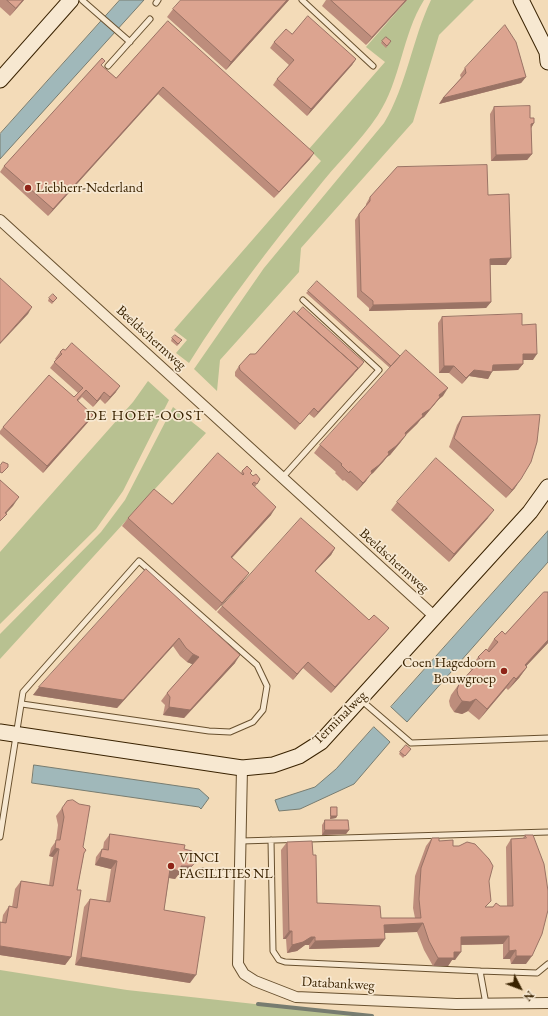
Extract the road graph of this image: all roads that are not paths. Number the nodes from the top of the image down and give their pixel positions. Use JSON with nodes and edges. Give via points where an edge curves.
{"nodes":[{"id":1,"x":70,"y":0,"type":"edge"},
{"id":2,"x":82,"y":0,"type":"edge"},
{"id":3,"x":302,"y":0,"type":"edge"},
{"id":4,"x":521,"y":0,"type":"edge"},
{"id":5,"x":150,"y":19,"type":"dead end"},
{"id":6,"x":130,"y":42,"type":"junction"},
{"id":7,"x":548,"y":56,"type":"edge"},
{"id":8,"x":108,"y":66,"type":"dead end"},
{"id":9,"x":373,"y":66,"type":"dead end"},
{"id":10,"x":0,"y":80,"type":"edge"},
{"id":11,"x":0,"y":220,"type":"edge"},
{"id":12,"x":303,"y":300,"type":"dead end"},
{"id":13,"x":282,"y":478,"type":"junction"},
{"id":14,"x":548,"y":487,"type":"edge"},
{"id":15,"x":434,"y":616,"type":"junction"},
{"id":16,"x":360,"y":699,"type":"junction"},
{"id":17,"x":22,"y":704,"type":"junction"},
{"id":18,"x":0,"y":732,"type":"edge"},
{"id":19,"x":18,"y":734,"type":"junction"},
{"id":20,"x":548,"y":738,"type":"edge"},
{"id":21,"x":242,"y":768,"type":"junction"},
{"id":22,"x":548,"y":832,"type":"edge"},
{"id":23,"x":0,"y":837,"type":"edge"},
{"id":24,"x":271,"y":840,"type":"junction"},
{"id":25,"x":241,"y":841,"type":"junction"},
{"id":26,"x":202,"y":871,"type":"dead end"},
{"id":27,"x":240,"y":876,"type":"junction"},
{"id":28,"x":548,"y":964,"type":"edge"},
{"id":29,"x":480,"y":971,"type":"junction"},
{"id":30,"x":548,"y":1003,"type":"edge"},
{"id":31,"x":486,"y":1004,"type":"junction"}],
"edges":[{"from":1,"to":10,"type":"street"},
{"from":2,"to":6,"type":"lane"},
{"from":3,"to":9,"type":"lane"},
{"from":4,"to":7,"type":"street"},
{"from":5,"to":6,"type":"lane"},
{"from":6,"to":8,"type":"lane"},
{"from":11,"to":13,"type":"street","name":"Beeldschermweg"},
{"from":12,"to":13,"type":"lane","via":[[379,370]]},
{"from":13,"to":15,"type":"street","name":"Beeldschermweg"},
{"from":14,"to":15,"type":"street","name":"Terminalweg","via":[[530,512]]},
{"from":15,"to":16,"type":"street","name":"Terminalweg"},
{"from":16,"to":20,"type":"lane","via":[[411,743]]},
{"from":16,"to":21,"type":"street","name":"Terminalweg","via":[[321,742],[299,756],[273,765]]},
{"from":17,"to":17,"type":"lane","via":[[23,692],[139,561],[257,665],[266,686],[263,710],[253,722],[230,732]]},
{"from":17,"to":19,"type":"lane"},
{"from":18,"to":19,"type":"street","name":"Terminalweg"},
{"from":19,"to":21,"type":"street","name":"Terminalweg"},
{"from":19,"to":23,"type":"lane"},
{"from":21,"to":25,"type":"street","name":"Databankweg"},
{"from":22,"to":24,"type":"lane"},
{"from":24,"to":25,"type":"lane"},
{"from":24,"to":29,"type":"lane","via":[[273,951],[279,960]]},
{"from":25,"to":27,"type":"street","name":"Databankweg"},
{"from":26,"to":27,"type":"lane"},
{"from":27,"to":31,"type":"street","name":"Databankweg","via":[[238,964],[244,974],[255,981],[296,997]]},
{"from":28,"to":29,"type":"lane","via":[[537,972]]},
{"from":29,"to":31,"type":"lane"},
{"from":30,"to":31,"type":"street","name":"Databankweg"}]}
